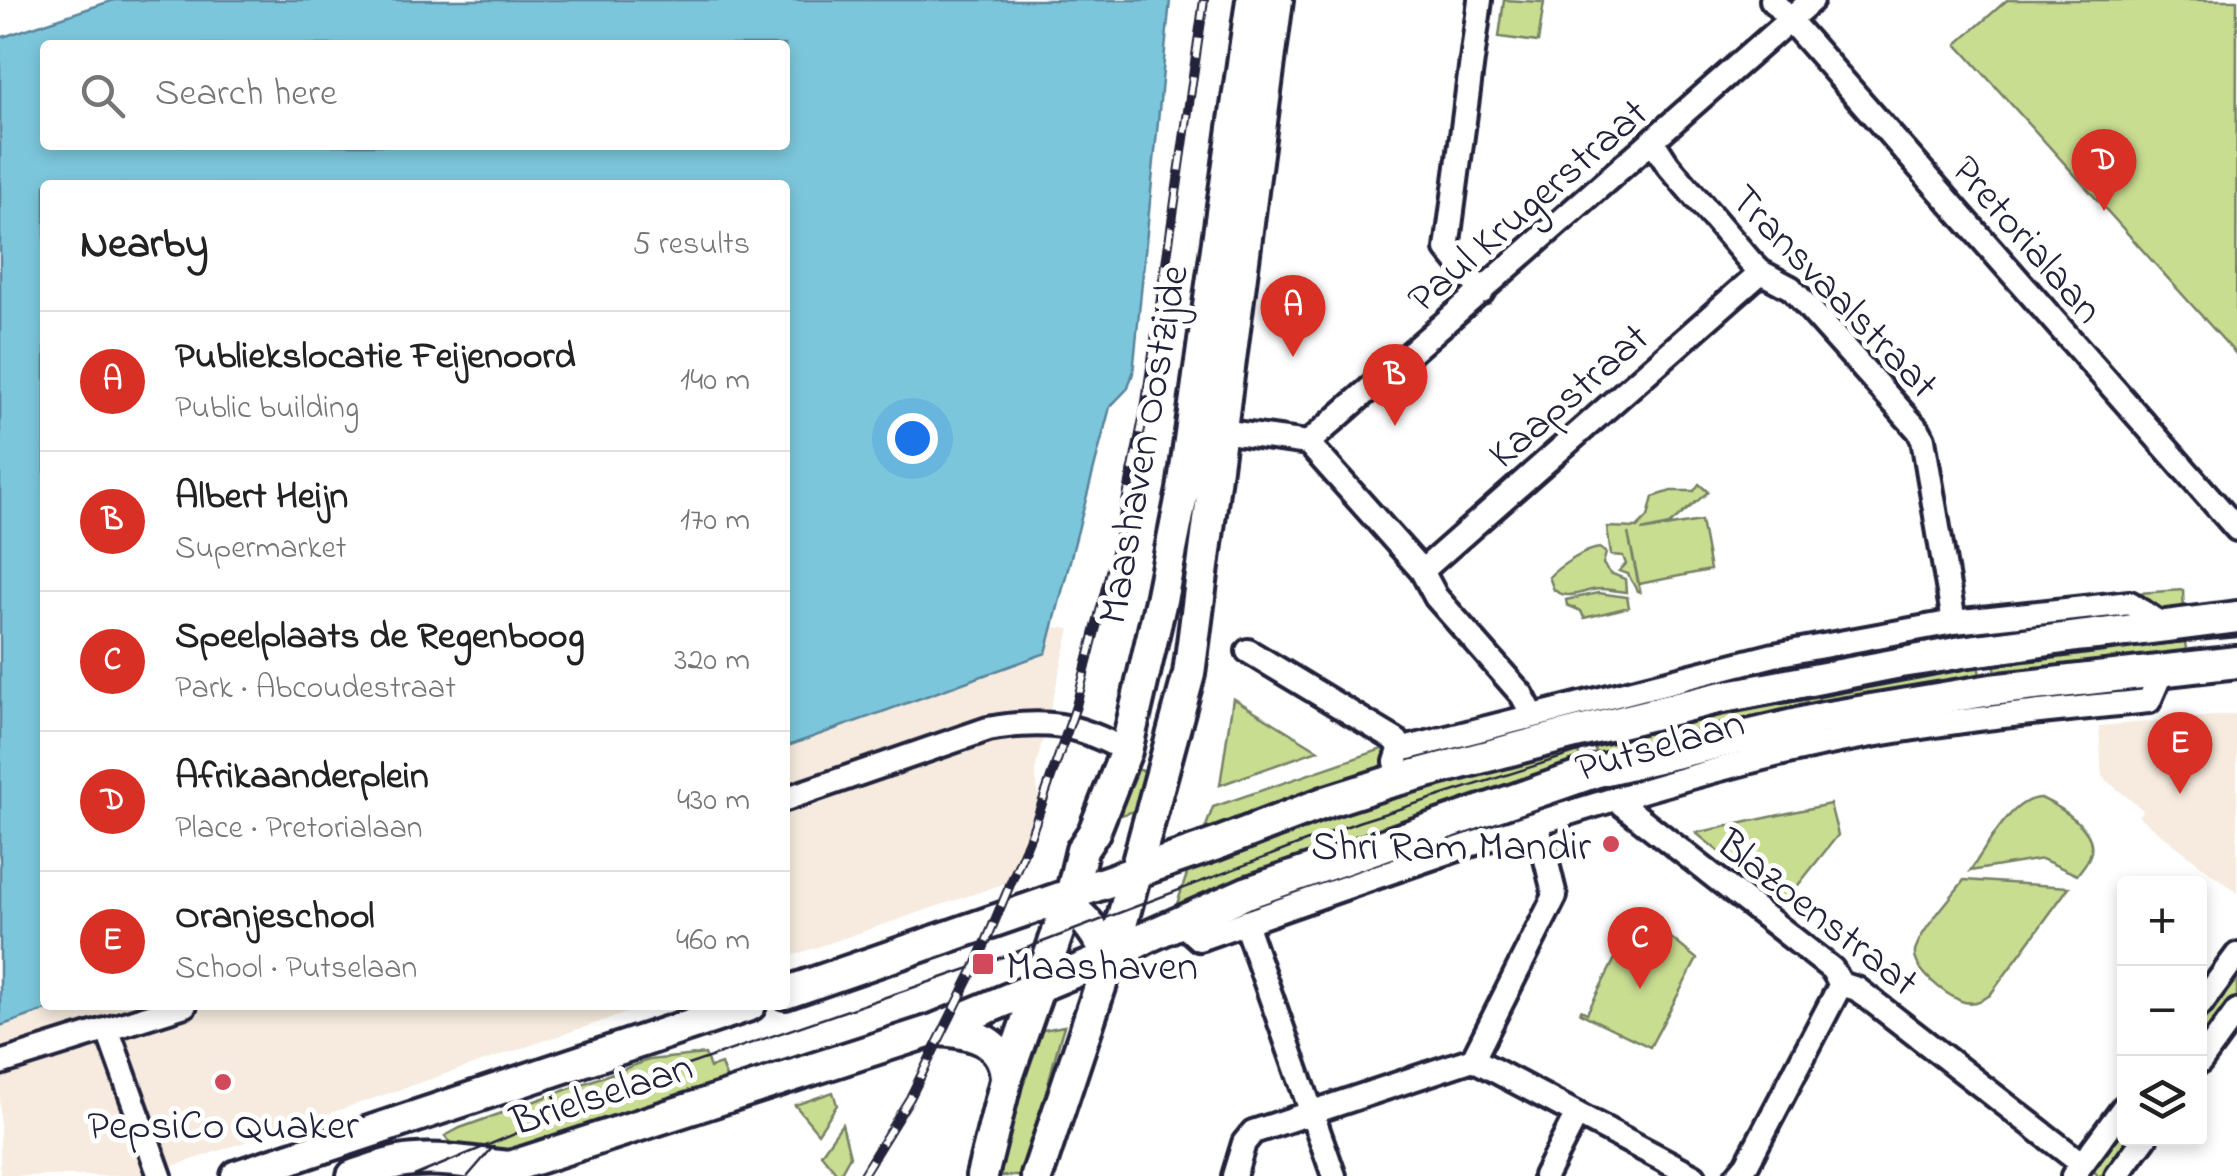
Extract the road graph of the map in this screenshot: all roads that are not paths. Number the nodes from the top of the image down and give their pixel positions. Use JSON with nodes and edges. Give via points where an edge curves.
{"nodes":[{"id":1,"x":1252,"y":0,"type":"edge"},
{"id":2,"x":1277,"y":0,"type":"edge"},
{"id":3,"x":1480,"y":0,"type":"edge"},
{"id":4,"x":1772,"y":0,"type":"edge"},
{"id":5,"x":1812,"y":0,"type":"edge"},
{"id":6,"x":1789,"y":21,"type":"junction"},
{"id":7,"x":1653,"y":142,"type":"junction"},
{"id":8,"x":1761,"y":272,"type":"junction"},
{"id":9,"x":1482,"y":292,"type":"junction"},
{"id":10,"x":1221,"y":431,"type":"junction"},
{"id":11,"x":1308,"y":443,"type":"junction"},
{"id":12,"x":2235,"y":530,"type":"edge"},
{"id":13,"x":1422,"y":571,"type":"junction"},
{"id":14,"x":2237,"y":617,"type":"edge"},
{"id":15,"x":1954,"y":622,"type":"junction"},
{"id":16,"x":2165,"y":627,"type":"junction"},
{"id":17,"x":1248,"y":651,"type":"dead end"},
{"id":18,"x":2237,"y":662,"type":"edge"},
{"id":19,"x":2163,"y":669,"type":"junction"},
{"id":20,"x":1532,"y":714,"type":"junction"},
{"id":21,"x":1114,"y":744,"type":"junction"},
{"id":22,"x":1400,"y":750,"type":"junction"},
{"id":23,"x":1389,"y":782,"type":"junction"},
{"id":24,"x":790,"y":797,"type":"edge"},
{"id":25,"x":1615,"y":799,"type":"junction"},
{"id":26,"x":1537,"y":823,"type":"junction"},
{"id":27,"x":1147,"y":828,"type":"junction"},
{"id":28,"x":1174,"y":858,"type":"junction"},
{"id":29,"x":1135,"y":870,"type":"junction"},
{"id":30,"x":1068,"y":897,"type":"junction"},
{"id":31,"x":1180,"y":922,"type":"junction"},
{"id":32,"x":1246,"y":923,"type":"junction"},
{"id":33,"x":1134,"y":929,"type":"junction"},
{"id":34,"x":2237,"y":955,"type":"edge"},
{"id":35,"x":1110,"y":958,"type":"junction"},
{"id":36,"x":1841,"y":984,"type":"junction"},
{"id":37,"x":1040,"y":987,"type":"junction"},
{"id":38,"x":790,"y":991,"type":"edge"},
{"id":39,"x":2207,"y":996,"type":"edge"},
{"id":40,"x":171,"y":1010,"type":"edge"},
{"id":41,"x":735,"y":1010,"type":"edge"},
{"id":42,"x":2237,"y":1011,"type":"edge"},
{"id":43,"x":934,"y":1030,"type":"junction"},
{"id":44,"x":108,"y":1032,"type":"junction"},
{"id":45,"x":2204,"y":1056,"type":"edge"},
{"id":46,"x":1473,"y":1059,"type":"junction"},
{"id":47,"x":0,"y":1063,"type":"edge"},
{"id":48,"x":1006,"y":1080,"type":"junction"},
{"id":49,"x":1310,"y":1113,"type":"junction"},
{"id":50,"x":1577,"y":1114,"type":"junction"},
{"id":51,"x":2117,"y":1117,"type":"edge"},
{"id":52,"x":2139,"y":1146,"type":"edge"},
{"id":53,"x":439,"y":1168,"type":"edge"},
{"id":54,"x":2078,"y":1170,"type":"edge"},
{"id":55,"x":505,"y":1172,"type":"edge"},
{"id":56,"x":160,"y":1176,"type":"edge"},
{"id":57,"x":237,"y":1176,"type":"edge"},
{"id":58,"x":353,"y":1176,"type":"edge"},
{"id":59,"x":982,"y":1176,"type":"edge"},
{"id":60,"x":1037,"y":1176,"type":"edge"},
{"id":61,"x":1234,"y":1176,"type":"edge"},
{"id":62,"x":1334,"y":1176,"type":"edge"},
{"id":63,"x":1545,"y":1176,"type":"edge"},
{"id":64,"x":1694,"y":1176,"type":"edge"},
{"id":65,"x":1737,"y":1176,"type":"edge"},
{"id":66,"x":2116,"y":1176,"type":"edge"}],
"edges":[{"from":1,"to":21,"type":"main road","name":"Maashaven Oostzijde","via":[[1183,490]]},
{"from":2,"to":10,"type":"main road","name":"Maashaven Oostzijde"},
{"from":3,"to":9,"type":"street","via":[[1447,249]]},
{"from":4,"to":6,"type":"street","name":"Pretorialaan"},
{"from":5,"to":6,"type":"street","name":"Paul Krugerstraat"},
{"from":6,"to":7,"type":"street","name":"Paul Krugerstraat"},
{"from":6,"to":12,"type":"street","name":"Pretorialaan"},
{"from":7,"to":8,"type":"street","name":"Transvaalstraat"},
{"from":7,"to":9,"type":"street","name":"Paul Krugerstraat"},
{"from":8,"to":13,"type":"street","name":"Kaapstraat"},
{"from":8,"to":15,"type":"street","name":"Transvaalstraat","via":[[1792,288],[1923,438]]},
{"from":9,"to":11,"type":"street","name":"Paul Krugerstraat"},
{"from":10,"to":11,"type":"street"},
{"from":10,"to":27,"type":"main road","name":"Maashaven Oostzijde","via":[[1189,674]]},
{"from":11,"to":13,"type":"street"},
{"from":13,"to":20,"type":"street"},
{"from":14,"to":16,"type":"main road","name":"Putselaan"},
{"from":15,"to":16,"type":"street","name":"Putselaan","via":[[2130,603]]},
{"from":15,"to":20,"type":"street","name":"Putselaan","via":[[1774,655]]},
{"from":16,"to":23,"type":"main road","name":"Putselaan","via":[[1845,672]]},
{"from":17,"to":22,"type":"street","via":[[1397,741]]},
{"from":18,"to":19,"type":"main road","name":"Putselaan"},
{"from":19,"to":25,"type":"street","name":"Putselaan","via":[[2150,701],[1980,719],[1778,754]]},
{"from":19,"to":31,"type":"main road","name":"Putselaan","via":[[1822,718],[1671,752],[1378,846]]},
{"from":20,"to":22,"type":"street","name":"Putselaan"},
{"from":21,"to":24,"type":"street","via":[[1084,729],[1046,724],[988,729]]},
{"from":21,"to":30,"type":"main road","name":"Maashaven Oostzijde","via":[[1094,832]]},
{"from":22,"to":23,"type":"street"},
{"from":23,"to":28,"type":"main road","name":"Putselaan"},
{"from":25,"to":26,"type":"street","name":"Putselaan"},
{"from":25,"to":36,"type":"street","name":"Blazoenstraat","via":[[1832,968]]},
{"from":26,"to":32,"type":"street","name":"Putselaan"},
{"from":26,"to":46,"type":"street","via":[[1555,896]]},
{"from":27,"to":28,"type":"main road","via":[[1160,850]]},
{"from":27,"to":29,"type":"main road","name":"Maashaven Oostzijde"},
{"from":28,"to":29,"type":"main road","name":"Putselaan"},
{"from":29,"to":30,"type":"main road"},
{"from":29,"to":33,"type":"main road","name":"Maashaven Oostzijde"},
{"from":30,"to":33,"type":"main road","via":[[1106,908]]},
{"from":30,"to":35,"type":"main road"},
{"from":30,"to":37,"type":"main road"},
{"from":30,"to":38,"type":"main road"},
{"from":31,"to":32,"type":"street","name":"Putselaan","via":[[1199,939]]},
{"from":31,"to":33,"type":"main road","name":"Putselaan"},
{"from":32,"to":49,"type":"street"},
{"from":33,"to":35,"type":"main road","name":"Putselaan"},
{"from":34,"to":39,"type":"street"},
{"from":35,"to":37,"type":"main road","name":"Putselaan"},
{"from":35,"to":60,"type":"main road"},
{"from":36,"to":54,"type":"street","name":"Blazoenstraat","via":[[1857,988],[1977,1082]]},
{"from":36,"to":65,"type":"street"},
{"from":37,"to":43,"type":"main road","name":"Brielselaan"},
{"from":37,"to":48,"type":"main road"},
{"from":40,"to":44,"type":"street"},
{"from":41,"to":57,"type":"main road","name":"Brielselaan"},
{"from":42,"to":45,"type":"street"},
{"from":43,"to":48,"type":"main road","via":[[985,1040],[1003,1058]]},
{"from":43,"to":55,"type":"main road","name":"Brielselaan"},
{"from":44,"to":47,"type":"street"},
{"from":44,"to":56,"type":"street"},
{"from":46,"to":49,"type":"street"},
{"from":46,"to":50,"type":"street"},
{"from":48,"to":59,"type":"main road"},
{"from":49,"to":61,"type":"street","via":[[1252,1132]]},
{"from":49,"to":62,"type":"street"},
{"from":50,"to":63,"type":"street"},
{"from":50,"to":64,"type":"street"},
{"from":51,"to":54,"type":"street"},
{"from":52,"to":66,"type":"street"},
{"from":53,"to":55,"type":"main road","name":"Brielselaan"},
{"from":53,"to":58,"type":"main road","name":"Brielselaan","via":[[397,1162]]}]}
